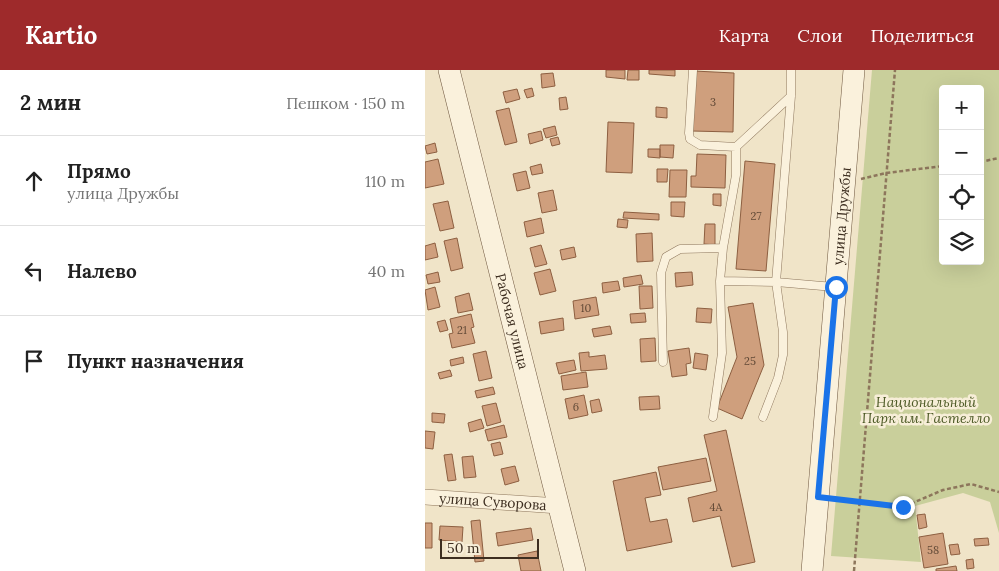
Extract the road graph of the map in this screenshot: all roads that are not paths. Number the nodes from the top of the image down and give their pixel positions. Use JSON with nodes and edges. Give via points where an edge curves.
{"nodes":[{"id":1,"x":449,"y":70,"type":"edge"},
{"id":2,"x":693,"y":70,"type":"edge"},
{"id":3,"x":791,"y":70,"type":"edge"},
{"id":4,"x":854,"y":70,"type":"edge"},
{"id":5,"x":791,"y":96,"type":"junction"},
{"id":6,"x":736,"y":147,"type":"junction"},
{"id":7,"x":723,"y":248,"type":"junction"},
{"id":8,"x":720,"y":281,"type":"junction"},
{"id":9,"x":776,"y":282,"type":"junction"},
{"id":10,"x":836,"y":287,"type":"junction"},
{"id":11,"x":663,"y":362,"type":"dead end"},
{"id":12,"x":713,"y":417,"type":"dead end"},
{"id":13,"x":763,"y":417,"type":"dead end"},
{"id":14,"x":425,"y":497,"type":"edge"},
{"id":15,"x":559,"y":506,"type":"junction"},
{"id":16,"x":575,"y":571,"type":"edge"},
{"id":17,"x":812,"y":571,"type":"edge"}],
"edges":[{"from":1,"to":15,"type":"main road","name":"Рабочая улица"},
{"from":2,"to":6,"type":"lane","via":[[690,139],[700,145]]},
{"from":3,"to":5,"type":"lane"},
{"from":4,"to":10,"type":"main road","name":"улица Дружбы"},
{"from":5,"to":6,"type":"lane"},
{"from":5,"to":9,"type":"lane"},
{"from":6,"to":7,"type":"lane","via":[[736,175]]},
{"from":7,"to":8,"type":"lane"},
{"from":7,"to":11,"type":"lane","via":[[680,249],[666,257],[661,273]]},
{"from":8,"to":9,"type":"lane"},
{"from":8,"to":12,"type":"lane","via":[[721,353]]},
{"from":9,"to":10,"type":"lane"},
{"from":9,"to":13,"type":"lane","via":[[783,355]]},
{"from":10,"to":17,"type":"main road","name":"улица Дружбы"},
{"from":14,"to":15,"type":"street","name":"улица Суворова"},
{"from":15,"to":16,"type":"main road","name":"Рабочая улица"}]}
